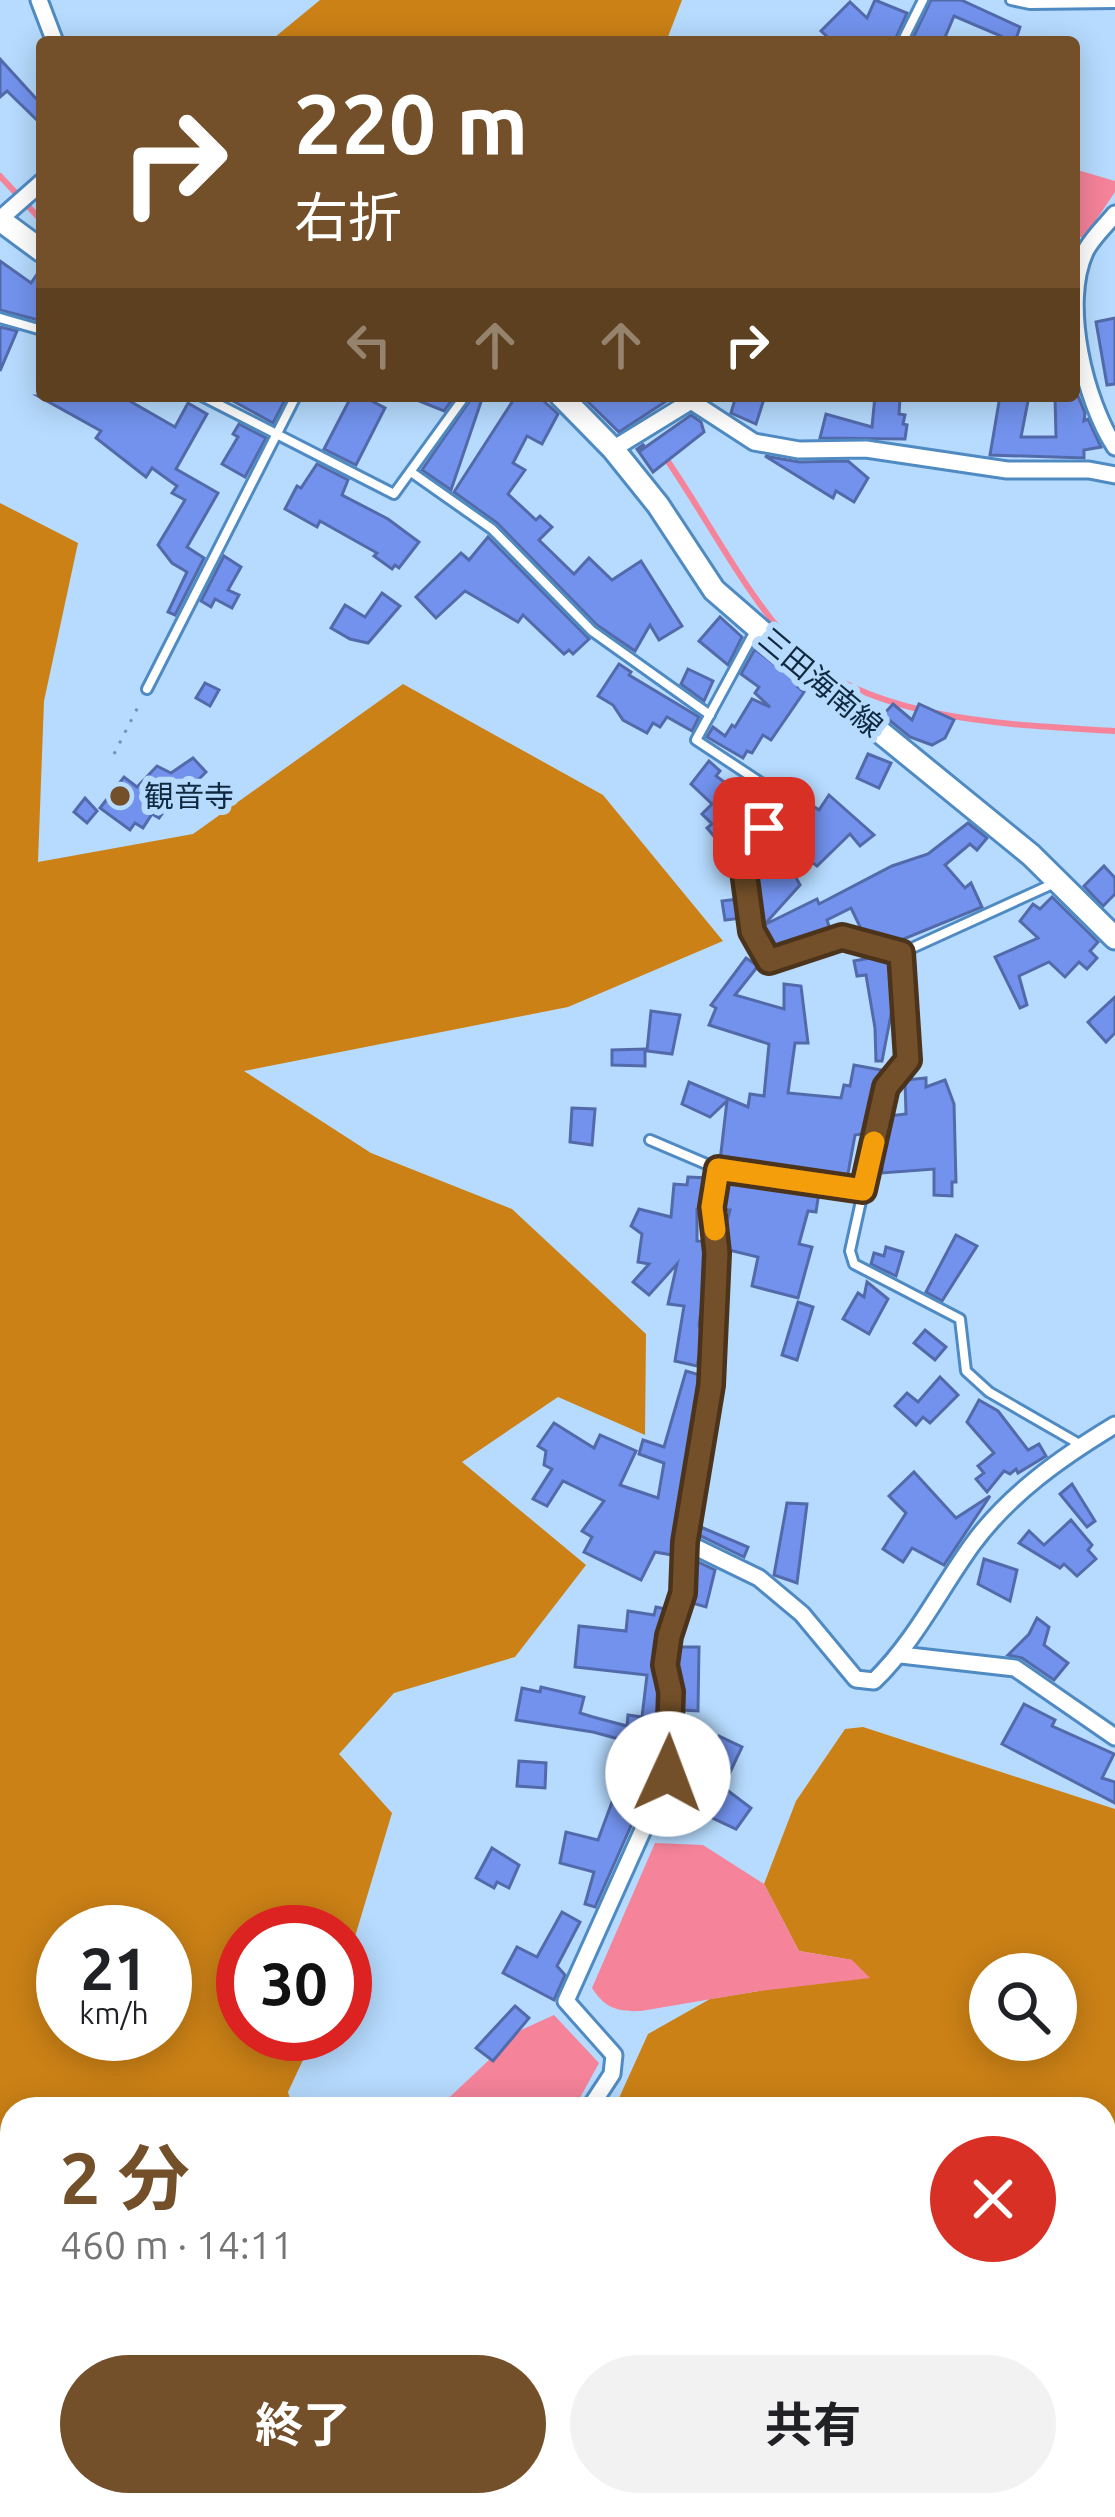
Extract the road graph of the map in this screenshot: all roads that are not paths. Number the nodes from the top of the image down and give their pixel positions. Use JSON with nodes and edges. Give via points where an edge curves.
{"nodes":[{"id":1,"x":39,"y":0,"type":"edge"},
{"id":2,"x":923,"y":0,"type":"edge"},
{"id":3,"x":1011,"y":0,"type":"edge"},
{"id":4,"x":1115,"y":3,"type":"edge"},
{"id":5,"x":53,"y":36,"type":"edge"},
{"id":6,"x":905,"y":36,"type":"edge"},
{"id":7,"x":36,"y":187,"type":"edge"},
{"id":8,"x":1115,"y":214,"type":"edge"},
{"id":9,"x":0,"y":220,"type":"edge"},
{"id":10,"x":36,"y":246,"type":"edge"},
{"id":11,"x":1080,"y":250,"type":"edge"},
{"id":12,"x":0,"y":318,"type":"edge"},
{"id":13,"x":36,"y":328,"type":"edge"},
{"id":14,"x":1080,"y":352,"type":"edge"},
{"id":15,"x":214,"y":402,"type":"edge"},
{"id":16,"x":293,"y":402,"type":"edge"},
{"id":17,"x":461,"y":402,"type":"edge"},
{"id":18,"x":567,"y":402,"type":"edge"},
{"id":19,"x":686,"y":402,"type":"edge"},
{"id":20,"x":697,"y":402,"type":"edge"},
{"id":21,"x":277,"y":434,"type":"junction"},
{"id":22,"x":1115,"y":447,"type":"edge"},
{"id":23,"x":613,"y":449,"type":"junction"},
{"id":24,"x":411,"y":472,"type":"junction"},
{"id":25,"x":1115,"y":475,"type":"edge"},
{"id":26,"x":756,"y":628,"type":"junction"},
{"id":27,"x":147,"y":689,"type":"road end"},
{"id":28,"x":710,"y":715,"type":"junction"},
{"id":29,"x":1058,"y":881,"type":"junction"},
{"id":30,"x":1115,"y":938,"type":"edge"},
{"id":31,"x":901,"y":953,"type":"junction"},
{"id":32,"x":650,"y":1139,"type":"dead end"},
{"id":33,"x":718,"y":1169,"type":"junction"},
{"id":34,"x":863,"y":1190,"type":"junction"},
{"id":35,"x":1115,"y":1425,"type":"edge"},
{"id":36,"x":1081,"y":1445,"type":"junction"},
{"id":37,"x":685,"y":1542,"type":"junction"},
{"id":38,"x":901,"y":1655,"type":"junction"},
{"id":39,"x":1115,"y":1736,"type":"edge"},
{"id":40,"x":597,"y":2097,"type":"edge"}],
"edges":[{"from":1,"to":5,"type":"street"},
{"from":2,"to":6,"type":"lane"},
{"from":3,"to":4,"type":"lane"},
{"from":7,"to":9,"type":"street"},
{"from":8,"to":11,"type":"street"},
{"from":9,"to":10,"type":"main road"},
{"from":12,"to":13,"type":"lane"},
{"from":14,"to":22,"type":"street"},
{"from":15,"to":21,"type":"lane"},
{"from":16,"to":21,"type":"lane"},
{"from":17,"to":24,"type":"lane"},
{"from":18,"to":23,"type":"main road","name":"三田海南線"},
{"from":19,"to":23,"type":"street"},
{"from":20,"to":25,"type":"street","via":[[737,434],[799,450],[866,448],[1006,470]]},
{"from":21,"to":24,"type":"lane","via":[[394,494]]},
{"from":21,"to":27,"type":"lane"},
{"from":23,"to":26,"type":"main road","name":"三田海南線","via":[[713,590]]},
{"from":24,"to":28,"type":"lane","via":[[492,529],[592,632]]},
{"from":26,"to":28,"type":"lane"},
{"from":26,"to":29,"type":"main road","name":"三田海南線"},
{"from":28,"to":31,"type":"lane","via":[[696,740],[787,800],[742,856],[752,931],[769,961],[842,937]]},
{"from":29,"to":30,"type":"main road","name":"三田海南線"},
{"from":29,"to":31,"type":"lane"},
{"from":31,"to":34,"type":"lane","via":[[908,1060],[886,1087]]},
{"from":32,"to":33,"type":"lane"},
{"from":33,"to":34,"type":"lane"},
{"from":33,"to":37,"type":"lane","via":[[711,1385]]},
{"from":34,"to":36,"type":"lane","via":[[854,1264],[960,1319],[966,1371]]},
{"from":35,"to":36,"type":"street"},
{"from":36,"to":38,"type":"street","via":[[1008,1501]]},
{"from":37,"to":38,"type":"street","via":[[759,1578],[802,1614],[856,1679],[874,1681]]},
{"from":37,"to":40,"type":"street","via":[[683,1593],[665,1665],[668,1774],[566,2001],[614,2055]]},
{"from":38,"to":39,"type":"street","via":[[1015,1668]]}]}
